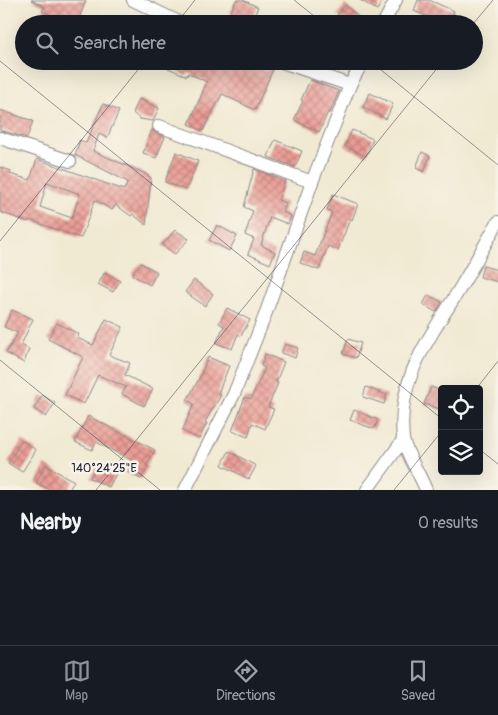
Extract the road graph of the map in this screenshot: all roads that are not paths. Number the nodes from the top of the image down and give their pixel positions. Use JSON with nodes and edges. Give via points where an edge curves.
{"nodes":[{"id":1,"x":133,"y":0,"type":"edge"},
{"id":2,"x":396,"y":0,"type":"edge"},
{"id":3,"x":164,"y":15,"type":"edge"},
{"id":4,"x":388,"y":15,"type":"edge"},
{"id":5,"x":306,"y":70,"type":"edge"},
{"id":6,"x":358,"y":70,"type":"edge"},
{"id":7,"x":350,"y":85,"type":"junction"},
{"id":8,"x":159,"y":126,"type":"dead end"},
{"id":9,"x":0,"y":138,"type":"edge"},
{"id":10,"x":70,"y":161,"type":"dead end"},
{"id":11,"x":312,"y":182,"type":"junction"},
{"id":12,"x":498,"y":222,"type":"edge"},
{"id":13,"x":403,"y":440,"type":"junction"},
{"id":14,"x":186,"y":490,"type":"edge"},
{"id":15,"x":367,"y":490,"type":"edge"},
{"id":16,"x":426,"y":490,"type":"edge"}],
"edges":[{"from":1,"to":3,"type":"street"},
{"from":2,"to":4,"type":"street"},
{"from":5,"to":7,"type":"street"},
{"from":6,"to":7,"type":"street"},
{"from":7,"to":11,"type":"street"},
{"from":8,"to":11,"type":"street"},
{"from":9,"to":10,"type":"street"},
{"from":11,"to":14,"type":"street","via":[[234,394]]},
{"from":12,"to":13,"type":"street","via":[[422,349],[410,376],[403,406]]},
{"from":13,"to":15,"type":"street"},
{"from":13,"to":16,"type":"street"}]}
